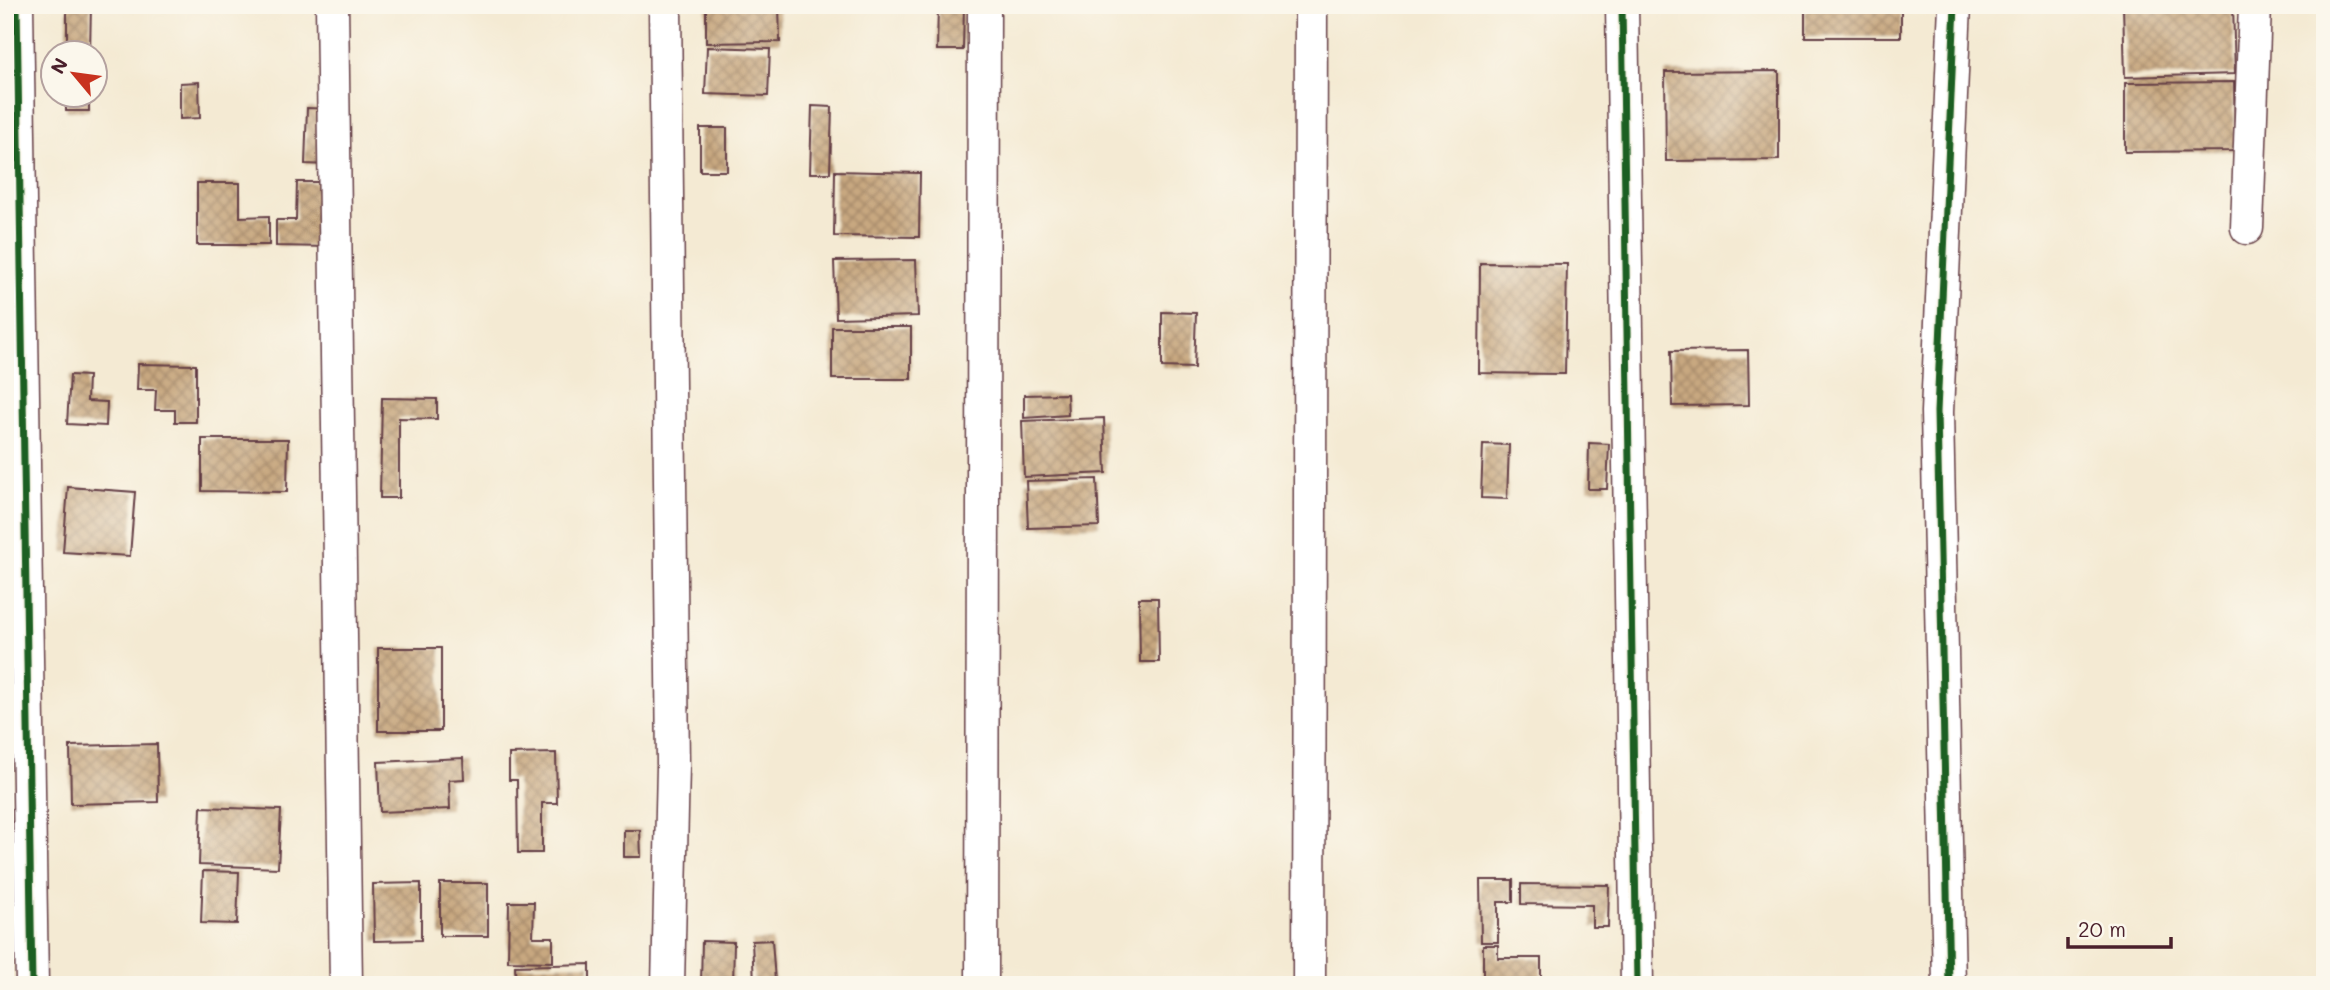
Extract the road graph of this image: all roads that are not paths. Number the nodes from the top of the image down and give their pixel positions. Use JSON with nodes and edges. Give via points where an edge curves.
{"nodes":[{"id":1,"x":17,"y":5,"type":"edge"},
{"id":2,"x":332,"y":5,"type":"edge"},
{"id":3,"x":665,"y":5,"type":"edge"},
{"id":4,"x":984,"y":5,"type":"edge"},
{"id":5,"x":1311,"y":5,"type":"edge"},
{"id":6,"x":1622,"y":5,"type":"edge"},
{"id":7,"x":1955,"y":5,"type":"edge"},
{"id":8,"x":2255,"y":5,"type":"edge"},
{"id":9,"x":2246,"y":228,"type":"dead end"},
{"id":10,"x":32,"y":985,"type":"edge"},
{"id":11,"x":346,"y":985,"type":"edge"},
{"id":12,"x":668,"y":985,"type":"edge"},
{"id":13,"x":982,"y":985,"type":"edge"},
{"id":14,"x":1309,"y":985,"type":"edge"},
{"id":15,"x":1637,"y":985,"type":"edge"},
{"id":16,"x":1950,"y":985,"type":"edge"}],
"edges":[{"from":1,"to":10,"type":"street"},
{"from":2,"to":11,"type":"street"},
{"from":3,"to":12,"type":"street","via":[[673,766]]},
{"from":4,"to":13,"type":"street"},
{"from":5,"to":14,"type":"street"},
{"from":6,"to":15,"type":"street"},
{"from":7,"to":16,"type":"street","via":[[1937,412]]},
{"from":8,"to":9,"type":"street"}]}
